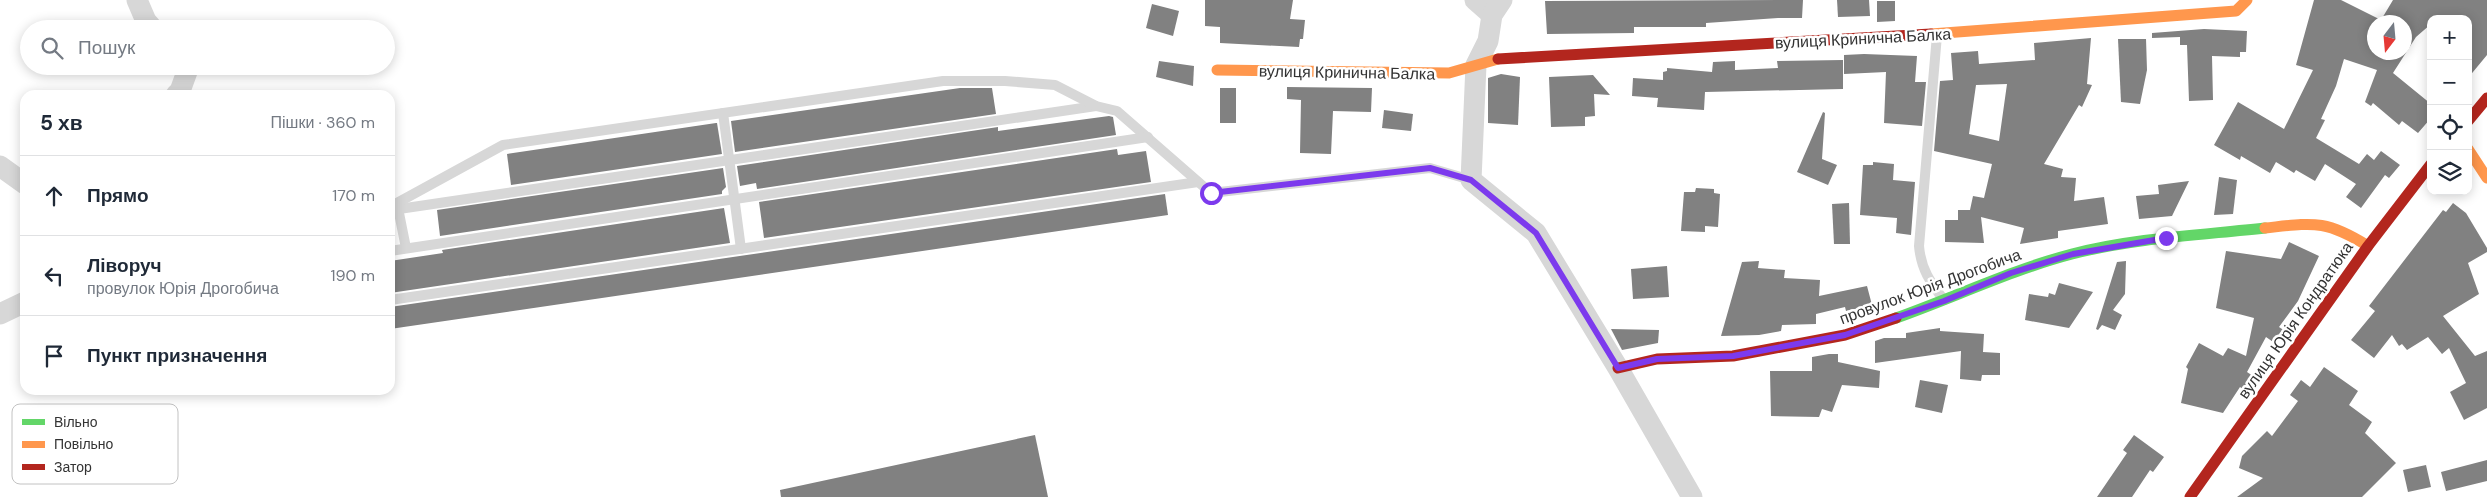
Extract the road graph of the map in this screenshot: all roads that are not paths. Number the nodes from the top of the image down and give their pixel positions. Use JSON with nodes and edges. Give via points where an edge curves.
{"nodes":[{"id":1,"x":137,"y":0,"type":"edge"},
{"id":2,"x":1475,"y":0,"type":"edge"},
{"id":3,"x":2247,"y":0,"type":"edge"},
{"id":4,"x":1497,"y":8,"type":"edge"},
{"id":5,"x":146,"y":20,"type":"edge"},
{"id":6,"x":1937,"y":34,"type":"junction"},
{"id":7,"x":1476,"y":66,"type":"junction"},
{"id":8,"x":1217,"y":70,"type":"dead end"},
{"id":9,"x":186,"y":75,"type":"edge"},
{"id":10,"x":179,"y":90,"type":"edge"},
{"id":11,"x":2487,"y":98,"type":"edge"},
{"id":12,"x":1096,"y":106,"type":"junction"},
{"id":13,"x":723,"y":113,"type":"junction"},
{"id":14,"x":2472,"y":116,"type":"edge"},
{"id":15,"x":1148,"y":137,"type":"junction"},
{"id":16,"x":2469,"y":150,"type":"edge"},
{"id":17,"x":729,"y":160,"type":"junction"},
{"id":18,"x":0,"y":166,"type":"edge"},
{"id":19,"x":2427,"y":169,"type":"edge"},
{"id":20,"x":2487,"y":178,"type":"edge"},
{"id":21,"x":20,"y":180,"type":"edge"},
{"id":22,"x":1471,"y":180,"type":"junction"},
{"id":23,"x":1198,"y":182,"type":"junction"},
{"id":24,"x":734,"y":199,"type":"junction"},
{"id":25,"x":399,"y":209,"type":"junction"},
{"id":26,"x":2368,"y":246,"type":"junction"},
{"id":27,"x":406,"y":248,"type":"junction"},
{"id":28,"x":741,"y":249,"type":"junction"},
{"id":29,"x":395,"y":250,"type":"edge"},
{"id":30,"x":395,"y":299,"type":"edge"},
{"id":31,"x":1944,"y":301,"type":"junction"},
{"id":32,"x":20,"y":304,"type":"edge"},
{"id":33,"x":0,"y":314,"type":"edge"},
{"id":34,"x":1618,"y":368,"type":"junction"},
{"id":35,"x":2197,"y":493,"type":"edge"},
{"id":36,"x":1692,"y":497,"type":"edge"}],
"edges":[{"from":1,"to":5,"type":"street"},
{"from":2,"to":4,"type":"street"},
{"from":3,"to":6,"type":"street","name":"вулиця Кринична Балка","via":[[2236,10]]},
{"from":4,"to":7,"type":"street","via":[[1488,41]]},
{"from":6,"to":7,"type":"street","name":"вулиця Кринична Балка","via":[[1498,59]]},
{"from":6,"to":31,"type":"lane","via":[[1919,246],[1920,263],[1926,277]]},
{"from":7,"to":8,"type":"street","name":"вулиця Кринична Балка","via":[[1449,73]]},
{"from":7,"to":22,"type":"street"},
{"from":9,"to":10,"type":"street"},
{"from":11,"to":14,"type":"street"},
{"from":12,"to":13,"type":"lane","via":[[1055,85],[943,80]]},
{"from":12,"to":15,"type":"lane","via":[[1117,111]]},
{"from":12,"to":17,"type":"lane"},
{"from":13,"to":17,"type":"lane"},
{"from":13,"to":25,"type":"lane","via":[[503,145],[397,202]]},
{"from":15,"to":23,"type":"lane"},
{"from":15,"to":24,"type":"lane"},
{"from":16,"to":20,"type":"street"},
{"from":17,"to":24,"type":"lane"},
{"from":17,"to":25,"type":"lane"},
{"from":18,"to":21,"type":"street"},
{"from":19,"to":26,"type":"street","name":"вулиця Юрія Кондратюка"},
{"from":22,"to":23,"type":"lane","via":[[1430,168],[1211,193]]},
{"from":22,"to":34,"type":"street","via":[[1536,233]]},
{"from":23,"to":28,"type":"lane"},
{"from":24,"to":27,"type":"lane"},
{"from":24,"to":28,"type":"lane"},
{"from":25,"to":27,"type":"lane"},
{"from":26,"to":31,"type":"street","name":"провулок Юрія Дрогобича","via":[[2344,231],[2316,223],[2166,238],[2073,254],[2011,273]]},
{"from":26,"to":35,"type":"street","name":"вулиця Юрія Кондратюка"},
{"from":27,"to":29,"type":"lane"},
{"from":28,"to":30,"type":"lane"},
{"from":31,"to":34,"type":"street","name":"провулок Юрія Дрогобича","via":[[1845,335],[1733,356],[1657,359]]},
{"from":32,"to":33,"type":"street"},
{"from":34,"to":36,"type":"street"}]}
